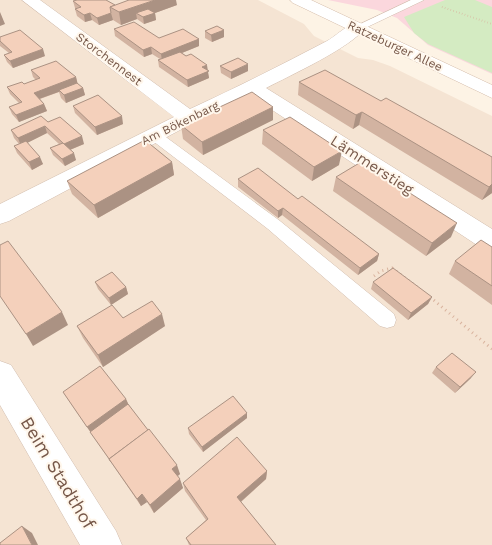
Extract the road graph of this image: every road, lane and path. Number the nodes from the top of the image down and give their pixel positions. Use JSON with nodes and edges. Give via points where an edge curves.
{"nodes":[{"id":1,"x":30,"y":0,"type":"edge"},
{"id":2,"x":298,"y":0,"type":"edge"},
{"id":3,"x":419,"y":0,"type":"edge"},
{"id":4,"x":442,"y":7,"type":"dead end"},
{"id":5,"x":492,"y":24,"type":"edge"},
{"id":6,"x":357,"y":28,"type":"junction"},
{"id":7,"x":252,"y":88,"type":"junction"},
{"id":8,"x":492,"y":92,"type":"edge"},
{"id":9,"x":188,"y":118,"type":"junction"},
{"id":10,"x":154,"y":136,"type":"junction"},
{"id":11,"x":0,"y":215,"type":"edge"},
{"id":12,"x":492,"y":242,"type":"edge"},
{"id":13,"x":420,"y":289,"type":"edge"},
{"id":14,"x":356,"y":294,"type":"junction"},
{"id":15,"x":427,"y":295,"type":"edge"},
{"id":16,"x":387,"y":320,"type":"dead end"},
{"id":17,"x":492,"y":349,"type":"edge"},
{"id":18,"x":5,"y":395,"type":"edge"},
{"id":19,"x":102,"y":545,"type":"edge"}],
"edges":[{"from":1,"to":9,"type":"street","name":"Storchennest"},
{"from":2,"to":6,"type":"street","name":"Ratzeburger Allee"},
{"from":3,"to":6,"type":"lane"},
{"from":4,"to":5,"type":"path"},
{"from":6,"to":7,"type":"street","name":"Am Bökenbarg","via":[[342,40]]},
{"from":6,"to":8,"type":"street","name":"Ratzeburger Allee"},
{"from":7,"to":9,"type":"street","name":"Am Bökenbarg"},
{"from":7,"to":12,"type":"street","name":"Lämmerstieg"},
{"from":9,"to":10,"type":"street","name":"Am Bökenbarg"},
{"from":10,"to":11,"type":"street","name":"Am Bökenbarg"},
{"from":10,"to":14,"type":"lane","via":[[274,225]]},
{"from":13,"to":14,"type":"path","via":[[392,268],[381,271]]},
{"from":14,"to":16,"type":"lane"},
{"from":15,"to":17,"type":"path"},
{"from":18,"to":19,"type":"street","name":"Beim Stadthof"}]}
